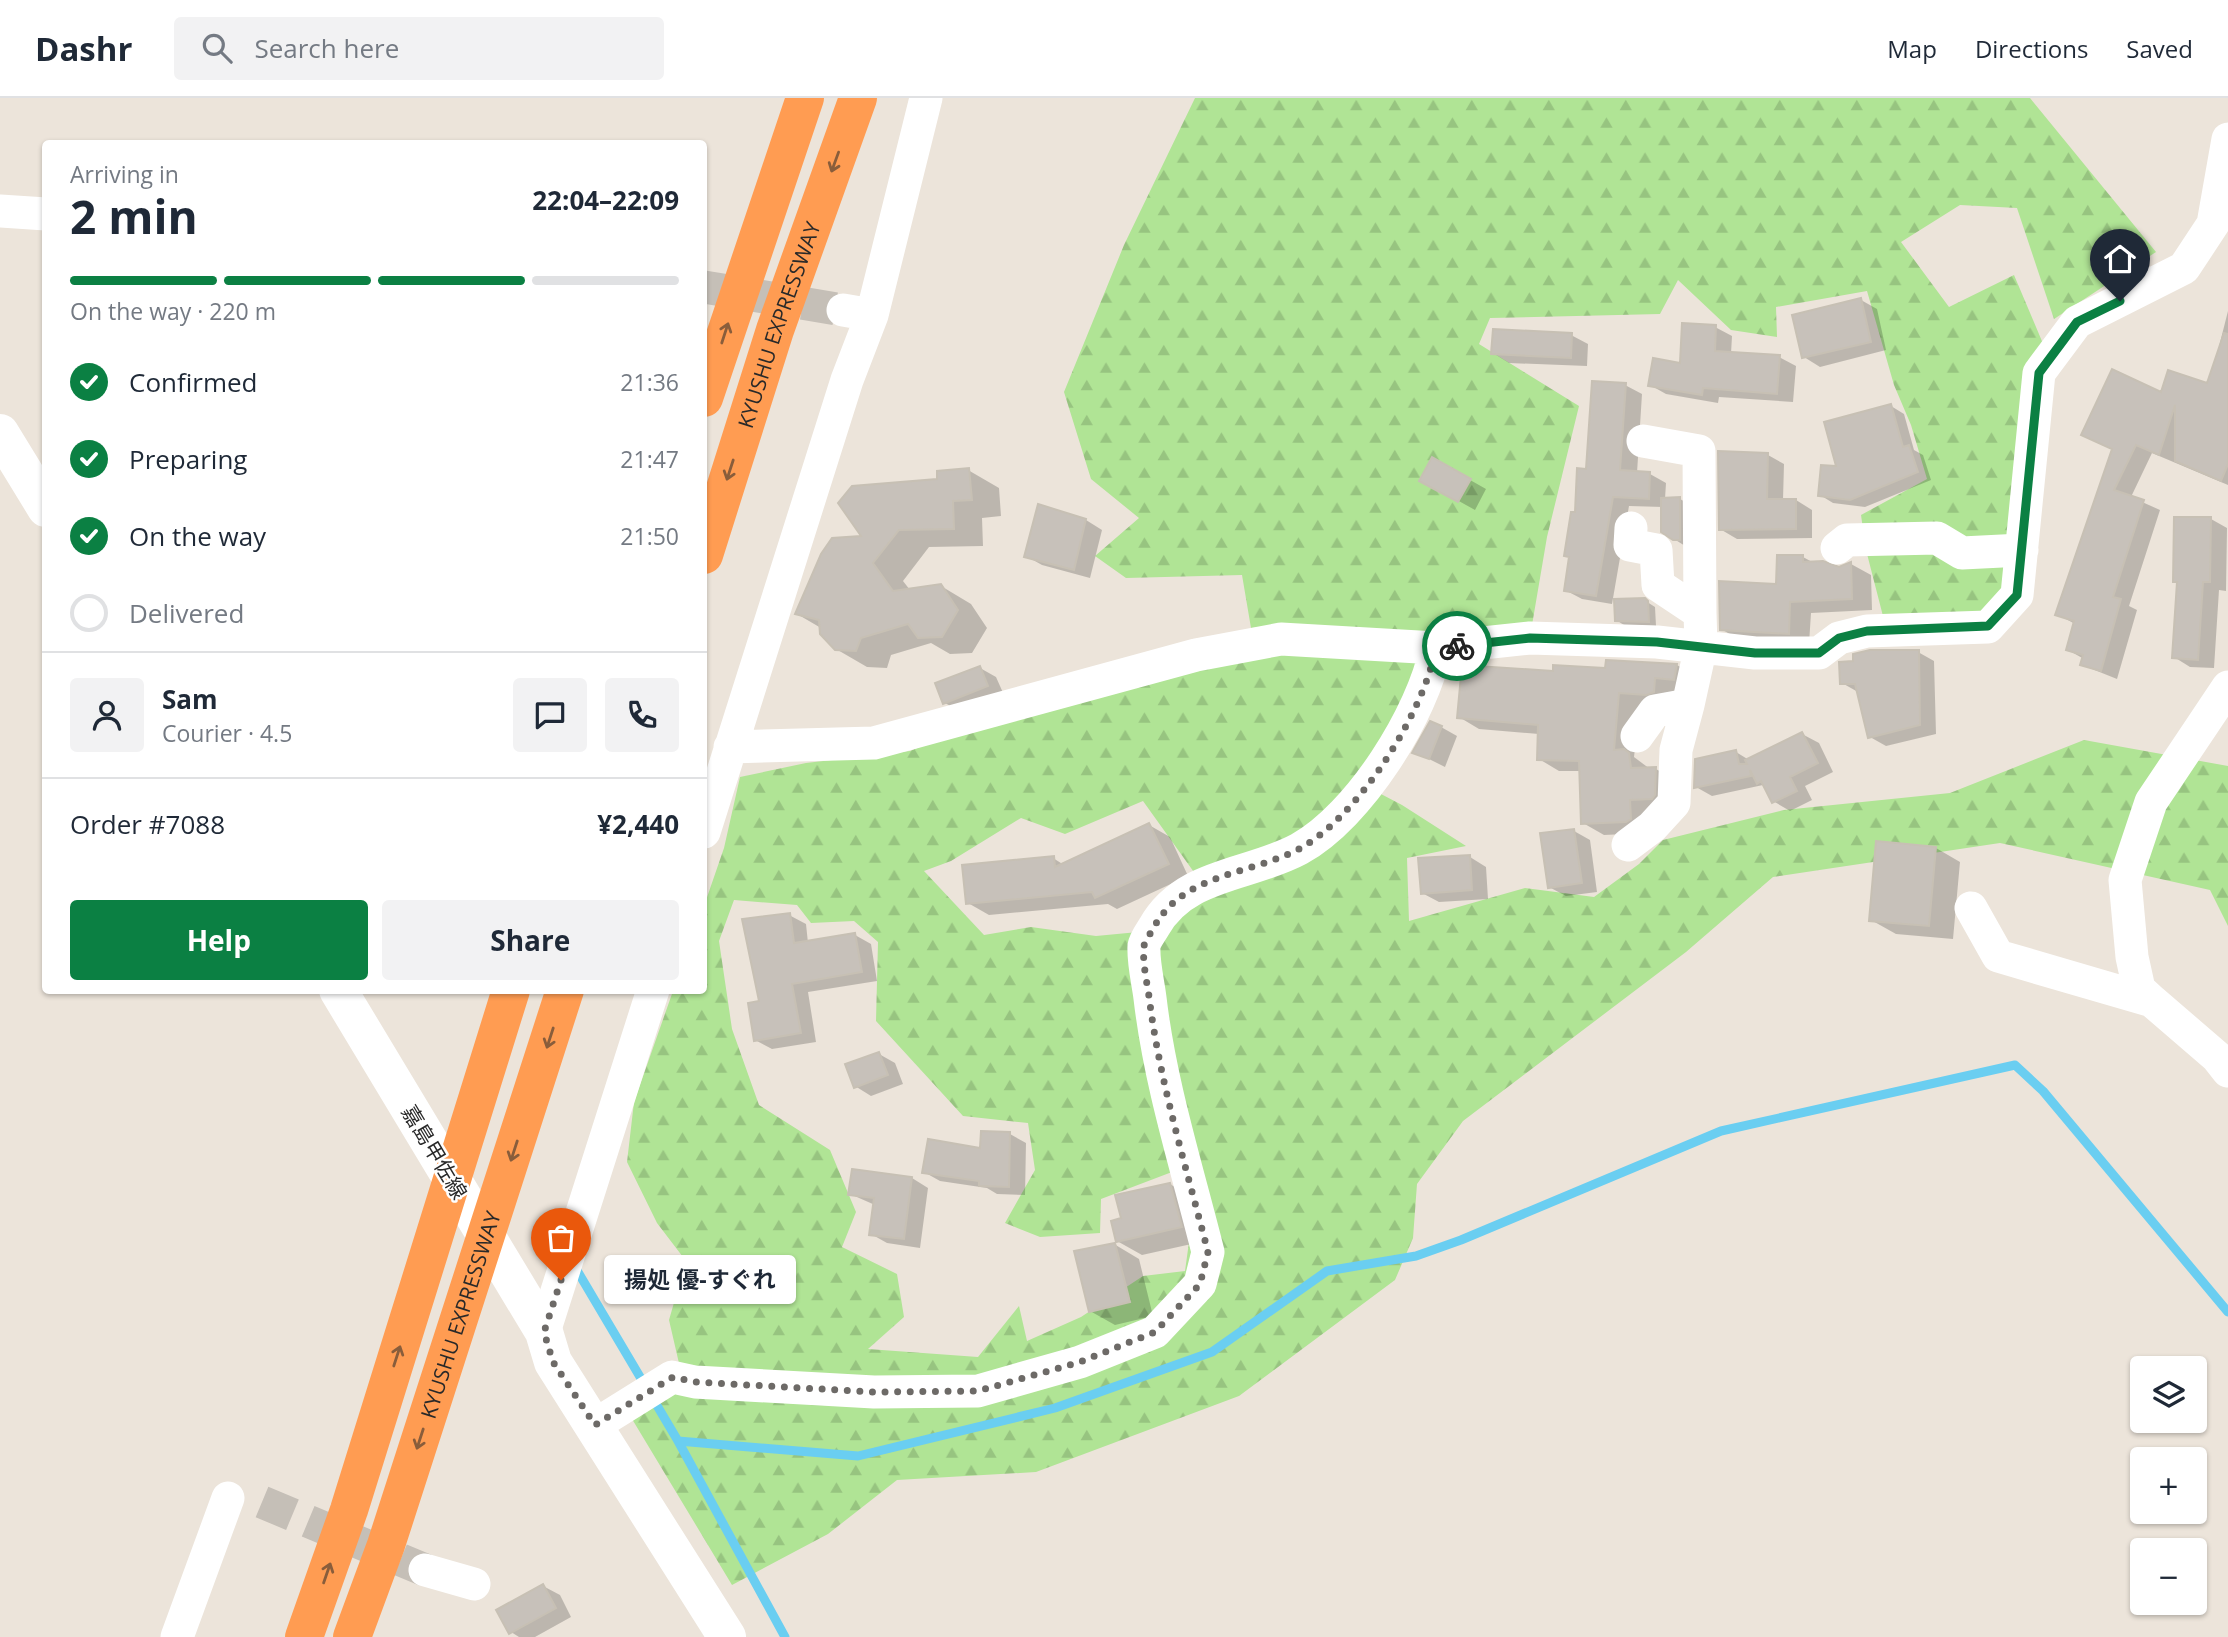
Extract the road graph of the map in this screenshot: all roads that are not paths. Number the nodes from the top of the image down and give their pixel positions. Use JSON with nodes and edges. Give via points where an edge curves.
{"nodes":[{"id":1,"x":805,"y":98,"type":"edge"},
{"id":2,"x":859,"y":98,"type":"edge"},
{"id":3,"x":926,"y":98,"type":"edge"},
{"id":4,"x":2228,"y":139,"type":"edge"},
{"id":5,"x":0,"y":211,"type":"edge"},
{"id":6,"x":42,"y":214,"type":"edge"},
{"id":7,"x":707,"y":389,"type":"edge"},
{"id":8,"x":0,"y":433,"type":"edge"},
{"id":9,"x":1643,"y":441,"type":"dead end"},
{"id":10,"x":42,"y":501,"type":"edge"},
{"id":11,"x":1631,"y":528,"type":"dead end"},
{"id":12,"x":707,"y":545,"type":"edge"},
{"id":13,"x":1837,"y":548,"type":"dead end"},
{"id":14,"x":2022,"y":550,"type":"junction"},
{"id":15,"x":1700,"y":613,"type":"junction"},
{"id":16,"x":1701,"y":646,"type":"junction"},
{"id":17,"x":1436,"y":648,"type":"junction"},
{"id":18,"x":2228,"y":687,"type":"edge"},
{"id":19,"x":1688,"y":705,"type":"junction"},
{"id":20,"x":1637,"y":736,"type":"dead end"},
{"id":21,"x":730,"y":747,"type":"junction"},
{"id":22,"x":707,"y":822,"type":"edge"},
{"id":23,"x":1628,"y":845,"type":"dead end"},
{"id":24,"x":1971,"y":908,"type":"dead end"},
{"id":25,"x":340,"y":994,"type":"edge"},
{"id":26,"x":511,"y":994,"type":"edge"},
{"id":27,"x":564,"y":994,"type":"edge"},
{"id":28,"x":652,"y":994,"type":"edge"},
{"id":29,"x":2152,"y":1001,"type":"junction"},
{"id":30,"x":2228,"y":1071,"type":"edge"},
{"id":31,"x":544,"y":1332,"type":"junction"},
{"id":32,"x":606,"y":1418,"type":"junction"},
{"id":33,"x":228,"y":1498,"type":"dead end"},
{"id":34,"x":425,"y":1570,"type":"tunnel mouth"},
{"id":35,"x":474,"y":1584,"type":"dead end"},
{"id":36,"x":177,"y":1637,"type":"edge"},
{"id":37,"x":304,"y":1637,"type":"edge"},
{"id":38,"x":352,"y":1637,"type":"edge"},
{"id":39,"x":727,"y":1637,"type":"edge"}],
"edges":[{"from":7,"to":1,"type":"highway","one_way":true},
{"from":2,"to":12,"type":"highway","name":"KYUSHU EXPRESSWAY","one_way":true,"via":[[775,330]]},
{"from":3,"to":21,"type":"street","via":[[858,313],[847,380]]},
{"from":4,"to":14,"type":"street","via":[[2213,225],[2184,268],[2077,322],[2039,373]]},
{"from":5,"to":6,"type":"street"},
{"from":8,"to":10,"type":"main road"},
{"from":9,"to":15,"type":"street","via":[[1699,451]]},
{"from":11,"to":15,"type":"street","via":[[1630,545],[1656,550],[1658,586]]},
{"from":13,"to":14,"type":"street","via":[[1847,540],[1937,538],[1962,553]]},
{"from":14,"to":16,"type":"street","via":[[2017,595],[1988,626],[1867,631],[1839,638],[1819,653],[1755,653]]},
{"from":15,"to":16,"type":"street"},
{"from":16,"to":17,"type":"street","via":[[1530,638]]},
{"from":16,"to":19,"type":"street"},
{"from":17,"to":21,"type":"street","via":[[1281,639],[1196,655],[874,743]]},
{"from":17,"to":32,"type":"street","via":[[1430,677],[1399,737],[1355,804],[1299,848],[1201,882],[1164,910],[1144,944],[1155,1040],[1208,1252],[1200,1284],[1155,1332],[1080,1362],[978,1391],[874,1392],[673,1377]]},
{"from":18,"to":29,"type":"street","via":[[2151,802],[2125,880],[2139,989]]},
{"from":19,"to":20,"type":"street","via":[[1655,711]]},
{"from":19,"to":23,"type":"street","via":[[1676,750],[1674,803]]},
{"from":21,"to":22,"type":"street"},
{"from":24,"to":29,"type":"street","via":[[1998,956]]},
{"from":25,"to":31,"type":"main road","name":"嘉島甲佐線"},
{"from":37,"to":26,"type":"highway","one_way":true,"via":[[349,1510]]},
{"from":27,"to":38,"type":"highway","name":"KYUSHU EXPRESSWAY","one_way":true,"via":[[386,1545]]},
{"from":28,"to":31,"type":"street"},
{"from":29,"to":30,"type":"street"},
{"from":31,"to":32,"type":"main road","name":"嘉島甲佐線","via":[[553,1362]]},
{"from":32,"to":39,"type":"main road","name":"嘉島甲佐線"},
{"from":33,"to":36,"type":"street"},
{"from":34,"to":35,"type":"street"}]}
